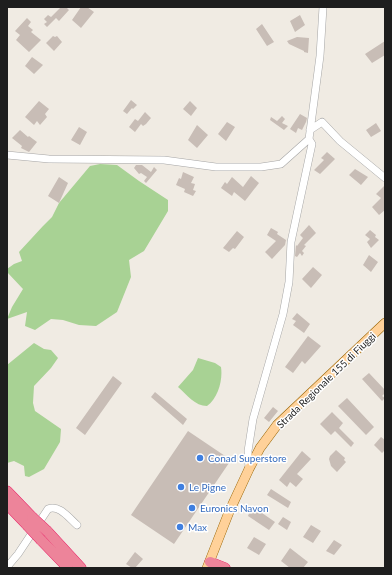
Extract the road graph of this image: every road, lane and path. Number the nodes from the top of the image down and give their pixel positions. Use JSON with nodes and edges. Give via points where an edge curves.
{"nodes":[{"id":1,"x":323,"y":7,"type":"edge"},
{"id":2,"x":310,"y":130,"type":"junction"},
{"id":3,"x":309,"y":138,"type":"junction"},
{"id":4,"x":7,"y":155,"type":"edge"},
{"id":5,"x":385,"y":178,"type":"edge"},
{"id":6,"x":385,"y":323,"type":"edge"},
{"id":7,"x":249,"y":469,"type":"junction"},
{"id":8,"x":7,"y":491,"type":"edge"},
{"id":9,"x":7,"y":504,"type":"edge"},
{"id":10,"x":30,"y":521,"type":"junction"},
{"id":11,"x":77,"y":525,"type":"dead end"},
{"id":12,"x":44,"y":535,"type":"junction"},
{"id":13,"x":208,"y":565,"type":"edge"},
{"id":14,"x":7,"y":567,"type":"edge"},
{"id":15,"x":68,"y":568,"type":"edge"},
{"id":16,"x":81,"y":568,"type":"edge"},
{"id":17,"x":225,"y":568,"type":"edge"}],
"edges":[{"from":1,"to":2,"type":"street","via":[[320,56]]},
{"from":2,"to":3,"type":"street"},
{"from":2,"to":5,"type":"street","via":[[322,122],[340,141]]},
{"from":3,"to":4,"type":"street","via":[[281,164],[261,167],[216,167],[164,160],[49,159]]},
{"from":3,"to":7,"type":"street","via":[[312,144],[291,242],[283,314],[253,419],[248,455]]},
{"from":6,"to":7,"type":"main road","name":"Strada Regionale 155 di Fiuggi","via":[[277,425]]},
{"from":7,"to":13,"type":"main road","name":"Strada Regionale 155 di Fiuggi"},
{"from":8,"to":10,"type":"highway"},
{"from":9,"to":10,"type":"highway"},
{"from":10,"to":12,"type":"highway","bridge":true},
{"from":11,"to":14,"type":"street","via":[[57,508],[48,509]]},
{"from":12,"to":15,"type":"highway"},
{"from":12,"to":16,"type":"highway"},
{"from":13,"to":17,"type":"highway"}]}
